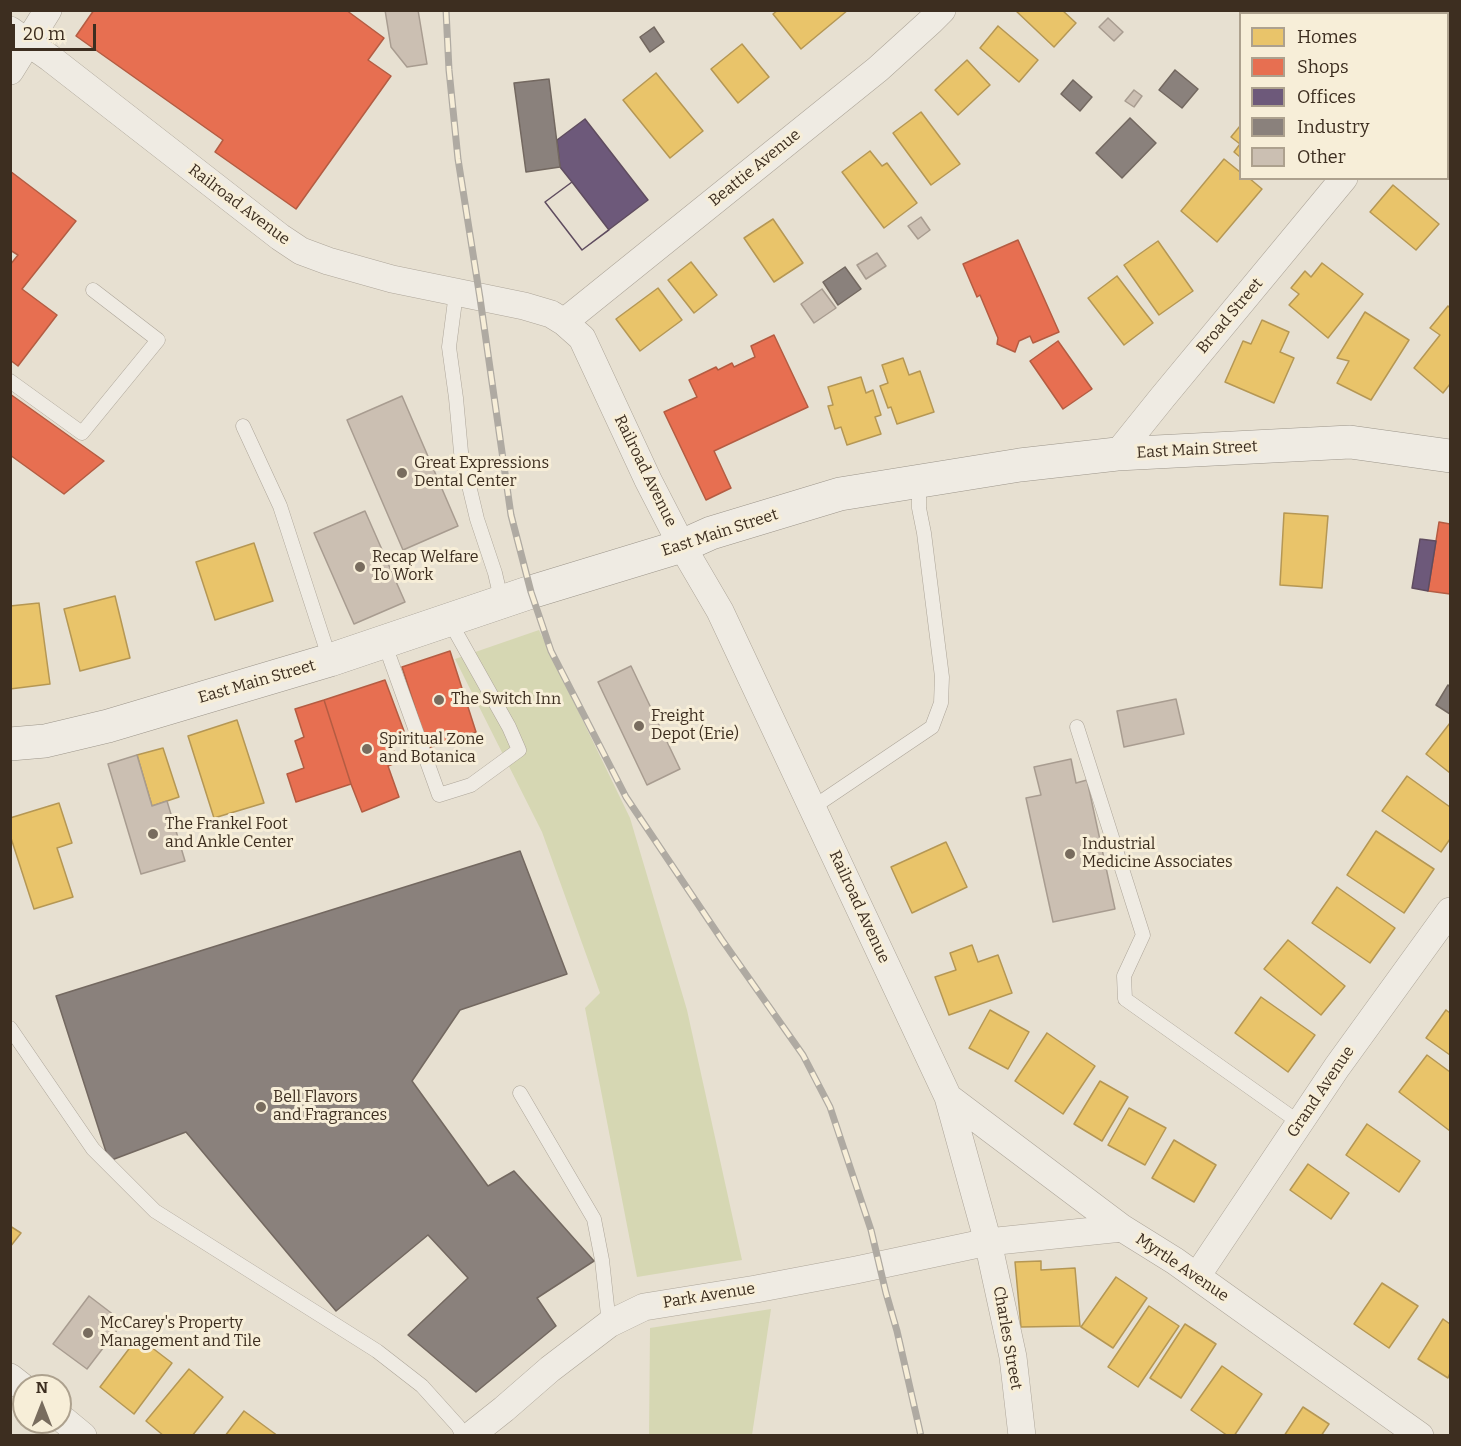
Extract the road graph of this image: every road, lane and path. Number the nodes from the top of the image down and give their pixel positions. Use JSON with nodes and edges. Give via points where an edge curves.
{"nodes":[{"id":1,"x":48,"y":10,"type":"edge"},
{"id":2,"x":942,"y":10,"type":"edge"},
{"id":3,"x":19,"y":36,"type":"edge"},
{"id":4,"x":10,"y":71,"type":"edge"},
{"id":5,"x":1342,"y":180,"type":"edge"},
{"id":6,"x":93,"y":290,"type":"dead end"},
{"id":7,"x":456,"y":293,"type":"junction"},
{"id":8,"x":564,"y":322,"type":"junction"},
{"id":9,"x":10,"y":381,"type":"edge"},
{"id":10,"x":243,"y":426,"type":"dead end"},
{"id":11,"x":1118,"y":454,"type":"junction"},
{"id":12,"x":1450,"y":456,"type":"edge"},
{"id":13,"x":919,"y":482,"type":"junction"},
{"id":14,"x":682,"y":546,"type":"junction"},
{"id":15,"x":502,"y":603,"type":"junction"},
{"id":16,"x":449,"y":620,"type":"junction"},
{"id":17,"x":384,"y":642,"type":"junction"},
{"id":18,"x":330,"y":660,"type":"junction"},
{"id":19,"x":1077,"y":727,"type":"dead end"},
{"id":20,"x":10,"y":744,"type":"edge"},
{"id":21,"x":812,"y":808,"type":"junction"},
{"id":22,"x":1450,"y":911,"type":"edge"},
{"id":23,"x":10,"y":1028,"type":"edge"},
{"id":24,"x":519,"y":1093,"type":"dead end"},
{"id":25,"x":948,"y":1097,"type":"junction"},
{"id":26,"x":1300,"y":1122,"type":"junction"},
{"id":27,"x":1122,"y":1228,"type":"junction"},
{"id":28,"x":988,"y":1242,"type":"junction"},
{"id":29,"x":1197,"y":1276,"type":"junction"},
{"id":30,"x":609,"y":1323,"type":"junction"},
{"id":31,"x":504,"y":1409,"type":"junction"},
{"id":32,"x":463,"y":1436,"type":"edge"},
{"id":33,"x":470,"y":1436,"type":"edge"},
{"id":34,"x":490,"y":1436,"type":"edge"},
{"id":35,"x":1022,"y":1436,"type":"edge"},
{"id":36,"x":1420,"y":1436,"type":"edge"}],
"edges":[{"from":1,"to":3,"type":"street"},
{"from":2,"to":8,"type":"street","name":"Beattie Avenue","via":[[878,69]]},
{"from":3,"to":4,"type":"street"},
{"from":3,"to":7,"type":"street","name":"Railroad Avenue","via":[[301,251],[392,279]]},
{"from":5,"to":11,"type":"street","name":"Broad Street"},
{"from":6,"to":9,"type":"lane","via":[[158,340],[82,433]]},
{"from":7,"to":8,"type":"street","name":"Railroad Avenue","via":[[524,306]]},
{"from":7,"to":15,"type":"lane","via":[[449,347],[461,452]]},
{"from":8,"to":14,"type":"street","name":"Railroad Avenue","via":[[582,338]]},
{"from":10,"to":18,"type":"lane","via":[[280,506]]},
{"from":11,"to":12,"type":"main road","name":"East Main Street","via":[[1350,442]]},
{"from":11,"to":13,"type":"main road","name":"East Main Street"},
{"from":13,"to":14,"type":"main road","name":"East Main Street","via":[[840,494]]},
{"from":13,"to":21,"type":"lane","via":[[919,508],[942,677],[941,703],[932,727]]},
{"from":14,"to":15,"type":"main road","name":"East Main Street"},
{"from":14,"to":21,"type":"street","name":"Railroad Avenue","via":[[720,611]]},
{"from":15,"to":16,"type":"main road","name":"East Main Street"},
{"from":16,"to":17,"type":"main road","name":"East Main Street"},
{"from":16,"to":17,"type":"lane","via":[[519,750],[471,785],[439,795]]},
{"from":17,"to":18,"type":"main road","name":"East Main Street"},
{"from":18,"to":20,"type":"main road","name":"East Main Street","via":[[108,726],[45,741]]},
{"from":19,"to":26,"type":"lane","via":[[1143,936],[1124,976],[1125,999]]},
{"from":21,"to":25,"type":"street","name":"Railroad Avenue"},
{"from":22,"to":26,"type":"street","name":"Grand Avenue"},
{"from":23,"to":32,"type":"lane","via":[[93,1149],[155,1211],[377,1351],[422,1386]]},
{"from":24,"to":30,"type":"lane","via":[[594,1219]]},
{"from":25,"to":27,"type":"street","name":"Myrtle Avenue"},
{"from":25,"to":28,"type":"street","name":"Railroad Avenue"},
{"from":26,"to":29,"type":"street","name":"Grand Avenue"},
{"from":27,"to":28,"type":"street","name":"Park Avenue"},
{"from":27,"to":29,"type":"street","name":"Myrtle Avenue"},
{"from":28,"to":30,"type":"street","name":"Park Avenue","via":[[801,1281],[644,1307]]},
{"from":28,"to":35,"type":"street","name":"Charles Street","via":[[1013,1357]]},
{"from":29,"to":36,"type":"street","name":"Myrtle Avenue"},
{"from":30,"to":31,"type":"street","name":"Park Avenue"},
{"from":31,"to":33,"type":"street","name":"Park Avenue"},
{"from":31,"to":34,"type":"street"}]}
